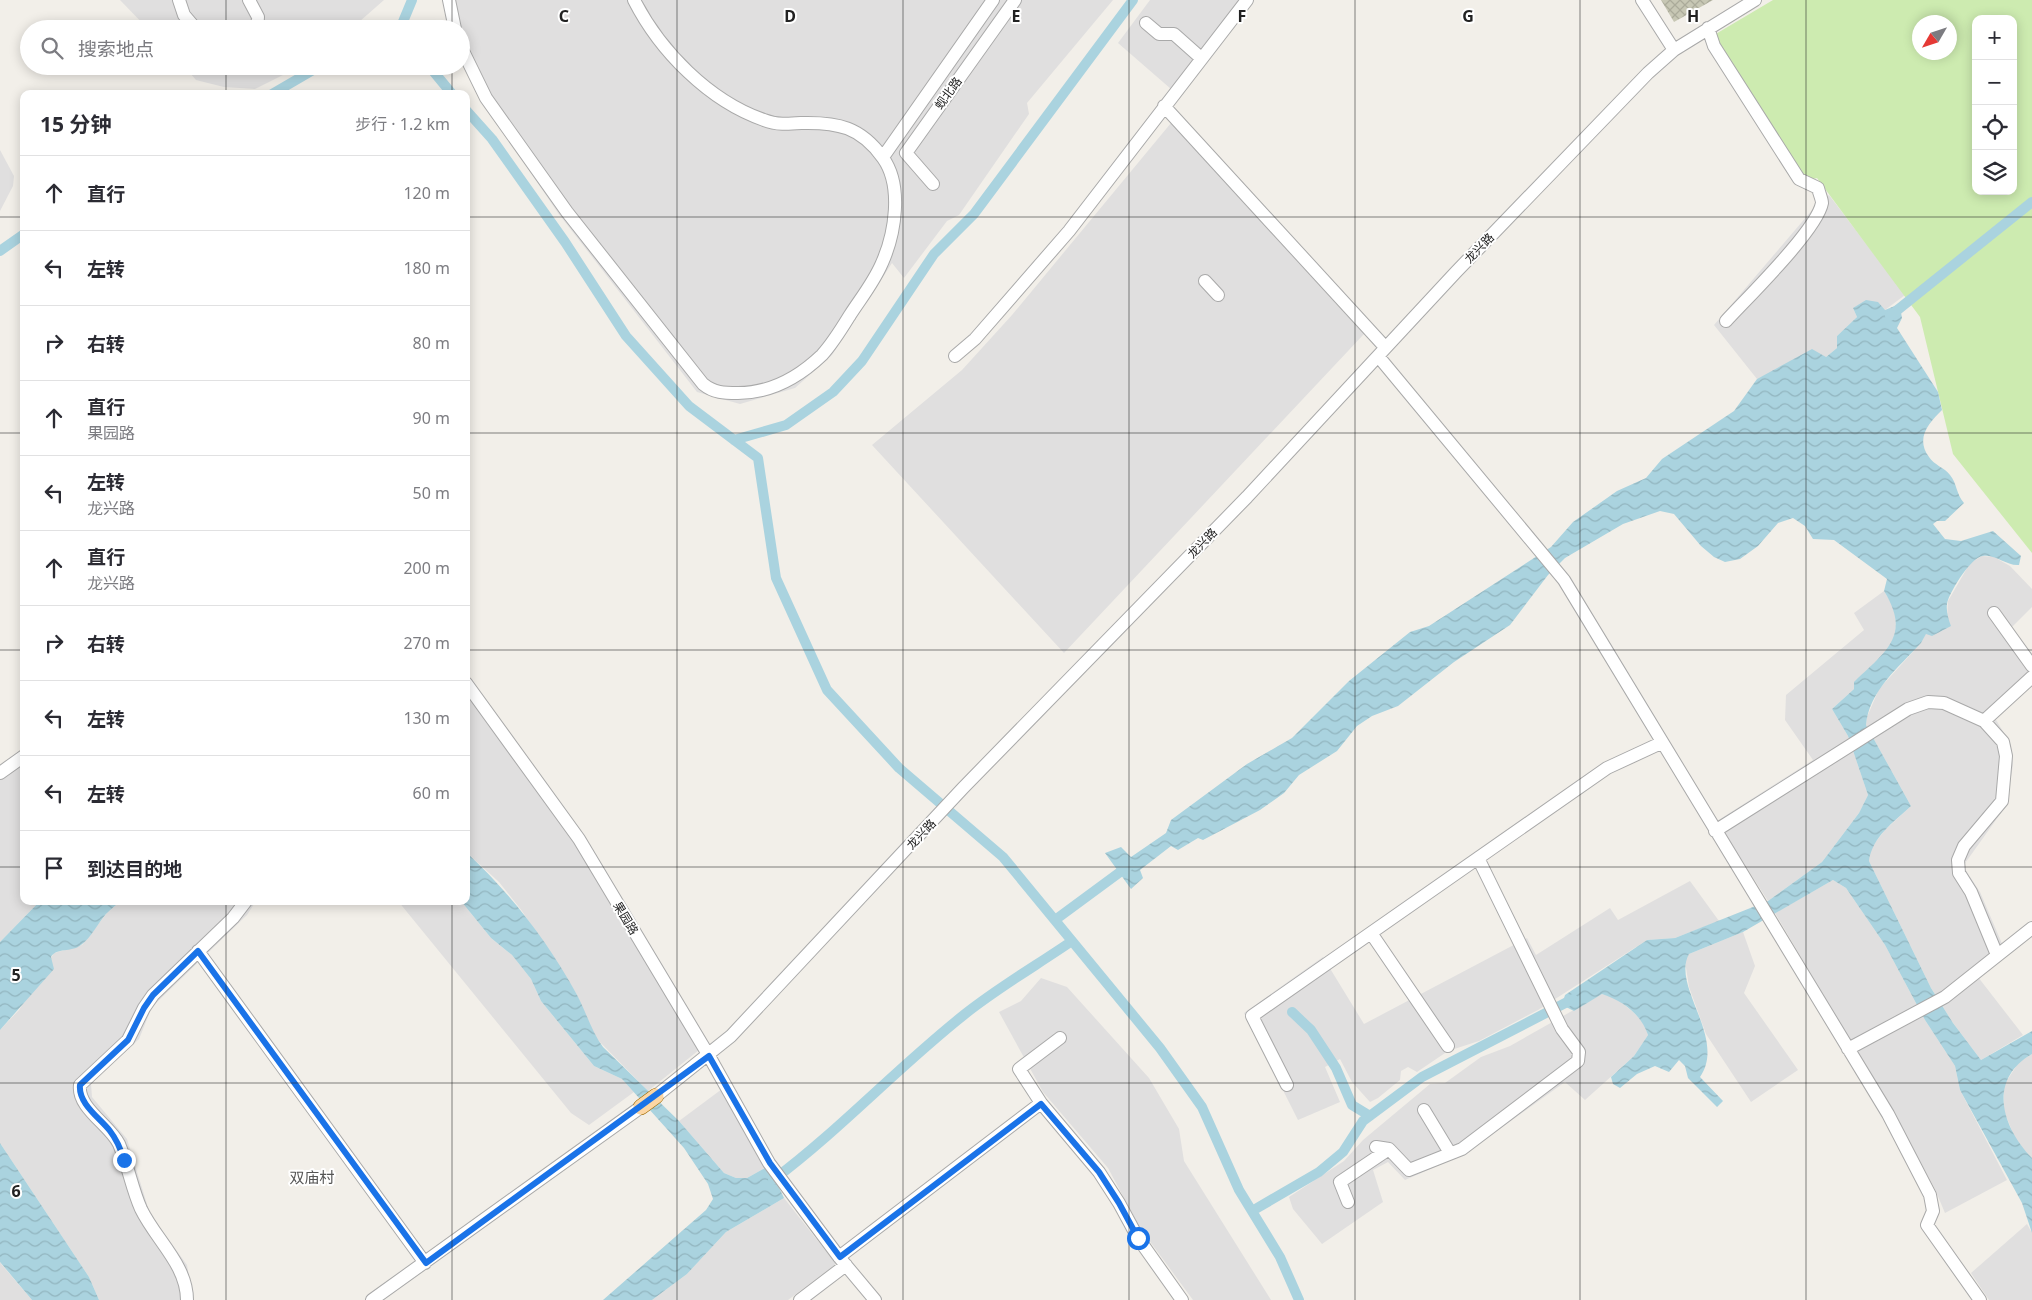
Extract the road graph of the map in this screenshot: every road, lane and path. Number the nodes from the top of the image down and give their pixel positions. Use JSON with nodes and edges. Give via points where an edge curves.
{"nodes":[{"id":1,"x":179,"y":0,"type":"edge"},
{"id":2,"x":249,"y":0,"type":"edge"},
{"id":3,"x":449,"y":0,"type":"edge"},
{"id":4,"x":634,"y":0,"type":"edge"},
{"id":5,"x":993,"y":0,"type":"edge"},
{"id":6,"x":1015,"y":0,"type":"edge"},
{"id":7,"x":1247,"y":0,"type":"edge"},
{"id":8,"x":1642,"y":0,"type":"edge"},
{"id":9,"x":1755,"y":0,"type":"edge"},
{"id":10,"x":189,"y":20,"type":"edge"},
{"id":11,"x":258,"y":20,"type":"edge"},
{"id":12,"x":453,"y":20,"type":"edge"},
{"id":13,"x":1146,"y":23,"type":"dead end"},
{"id":14,"x":1708,"y":28,"type":"junction"},
{"id":15,"x":1674,"y":50,"type":"junction"},
{"id":16,"x":1202,"y":58,"type":"junction"},
{"id":17,"x":470,"y":65,"type":"edge"},
{"id":18,"x":1164,"y":106,"type":"junction"},
{"id":19,"x":883,"y":157,"type":"junction"},
{"id":20,"x":933,"y":184,"type":"dead end"},
{"id":21,"x":1204,"y":281,"type":"dead end"},
{"id":22,"x":1218,"y":295,"type":"dead end"},
{"id":23,"x":1726,"y":321,"type":"dead end"},
{"id":24,"x":1382,"y":351,"type":"junction"},
{"id":25,"x":955,"y":356,"type":"dead end"},
{"id":26,"x":1994,"y":613,"type":"dead end"},
{"id":27,"x":2032,"y":666,"type":"edge"},
{"id":28,"x":2032,"y":677,"type":"edge"},
{"id":29,"x":470,"y":689,"type":"edge"},
{"id":30,"x":1984,"y":721,"type":"junction"},
{"id":31,"x":1661,"y":743,"type":"junction"},
{"id":32,"x":20,"y":759,"type":"edge"},
{"id":33,"x":0,"y":773,"type":"edge"},
{"id":34,"x":1715,"y":831,"type":"junction"},
{"id":35,"x":1478,"y":858,"type":"junction"},
{"id":36,"x":243,"y":905,"type":"edge"},
{"id":37,"x":2032,"y":928,"type":"edge"},
{"id":38,"x":1371,"y":932,"type":"junction"},
{"id":39,"x":198,"y":951,"type":"junction"},
{"id":40,"x":1997,"y":955,"type":"junction"},
{"id":41,"x":1060,"y":1038,"type":"dead end"},
{"id":42,"x":1448,"y":1046,"type":"dead end"},
{"id":43,"x":1848,"y":1049,"type":"junction"},
{"id":44,"x":709,"y":1056,"type":"junction"},
{"id":45,"x":1287,"y":1085,"type":"dead end"},
{"id":46,"x":656,"y":1096,"type":"joint"},
{"id":47,"x":1041,"y":1104,"type":"junction"},
{"id":48,"x":641,"y":1107,"type":"joint"},
{"id":49,"x":1424,"y":1110,"type":"dead end"},
{"id":50,"x":1376,"y":1147,"type":"dead end"},
{"id":51,"x":1389,"y":1148,"type":"junction"},
{"id":52,"x":1450,"y":1154,"type":"junction"},
{"id":53,"x":1348,"y":1202,"type":"dead end"},
{"id":54,"x":843,"y":1261,"type":"junction"},
{"id":55,"x":426,"y":1263,"type":"junction"},
{"id":56,"x":188,"y":1300,"type":"edge"},
{"id":57,"x":372,"y":1300,"type":"edge"},
{"id":58,"x":800,"y":1300,"type":"edge"},
{"id":59,"x":875,"y":1300,"type":"edge"},
{"id":60,"x":1182,"y":1300,"type":"edge"},
{"id":61,"x":1980,"y":1300,"type":"edge"}],
"edges":[{"from":1,"to":10,"type":"street"},
{"from":2,"to":11,"type":"street"},
{"from":3,"to":12,"type":"street"},
{"from":4,"to":19,"type":"street","via":[[668,50],[705,87],[725,100],[765,121],[831,123],[848,127]]},
{"from":5,"to":19,"type":"street"},
{"from":6,"to":20,"type":"street","name":"蚬北路","via":[[906,153]]},
{"from":7,"to":16,"type":"street"},
{"from":8,"to":15,"type":"street"},
{"from":9,"to":14,"type":"street","name":"龙兴路"},
{"from":13,"to":16,"type":"street","via":[[1159,34],[1174,34]]},
{"from":14,"to":15,"type":"street","name":"龙兴路"},
{"from":14,"to":23,"type":"street","via":[[1714,46],[1799,180],[1818,188],[1822,201],[1801,238]]},
{"from":15,"to":24,"type":"street","name":"龙兴路","via":[[1648,73]]},
{"from":16,"to":18,"type":"street"},
{"from":17,"to":19,"type":"street","via":[[486,98],[567,212],[710,390],[770,390],[813,362],[836,337],[876,275],[890,237],[894,184],[891,170]]},
{"from":18,"to":24,"type":"street"},
{"from":18,"to":25,"type":"street","via":[[1069,231],[975,339]]},
{"from":21,"to":22,"type":"street"},
{"from":24,"to":31,"type":"street","via":[[1562,578]]},
{"from":24,"to":44,"type":"street","name":"龙兴路","via":[[1247,497],[963,788],[732,1036]]},
{"from":26,"to":27,"type":"street"},
{"from":28,"to":30,"type":"street"},
{"from":29,"to":44,"type":"street","name":"果园路","via":[[579,840]]},
{"from":30,"to":34,"type":"street","via":[[1944,702],[1928,702],[1908,709]]},
{"from":30,"to":40,"type":"street","via":[[2003,742],[2006,756],[2002,801],[1964,846],[1958,860],[1959,873],[1972,892]]},
{"from":31,"to":34,"type":"street"},
{"from":31,"to":35,"type":"street","via":[[1607,768]]},
{"from":32,"to":33,"type":"street"},
{"from":34,"to":43,"type":"street"},
{"from":35,"to":38,"type":"street"},
{"from":35,"to":52,"type":"street","via":[[1562,1029],[1579,1052],[1578,1061],[1462,1149]]},
{"from":36,"to":39,"type":"street"},
{"from":37,"to":40,"type":"street"},
{"from":38,"to":42,"type":"street"},
{"from":38,"to":45,"type":"street","via":[[1252,1016]]},
{"from":39,"to":55,"type":"street"},
{"from":39,"to":56,"type":"street","via":[[153,995],[128,1040],[80,1085],[83,1101],[119,1144],[141,1209],[183,1276]]},
{"from":40,"to":43,"type":"street","via":[[1944,996]]},
{"from":41,"to":47,"type":"street","via":[[1019,1069]]},
{"from":43,"to":61,"type":"street","via":[[1888,1114],[1930,1194],[1933,1211],[1927,1225]]},
{"from":44,"to":46,"type":"street","name":"龙兴路"},
{"from":44,"to":54,"type":"street","name":"果园路","via":[[770,1163]]},
{"from":46,"to":48,"type":"main road"},
{"from":47,"to":54,"type":"street"},
{"from":47,"to":60,"type":"street","via":[[1099,1172],[1138,1238]]},
{"from":48,"to":55,"type":"street"},
{"from":49,"to":52,"type":"street"},
{"from":50,"to":51,"type":"street"},
{"from":51,"to":52,"type":"street","via":[[1409,1170]]},
{"from":51,"to":53,"type":"street","via":[[1340,1182]]},
{"from":54,"to":58,"type":"street"},
{"from":54,"to":59,"type":"street","name":"果园路"},
{"from":55,"to":57,"type":"street"}]}
